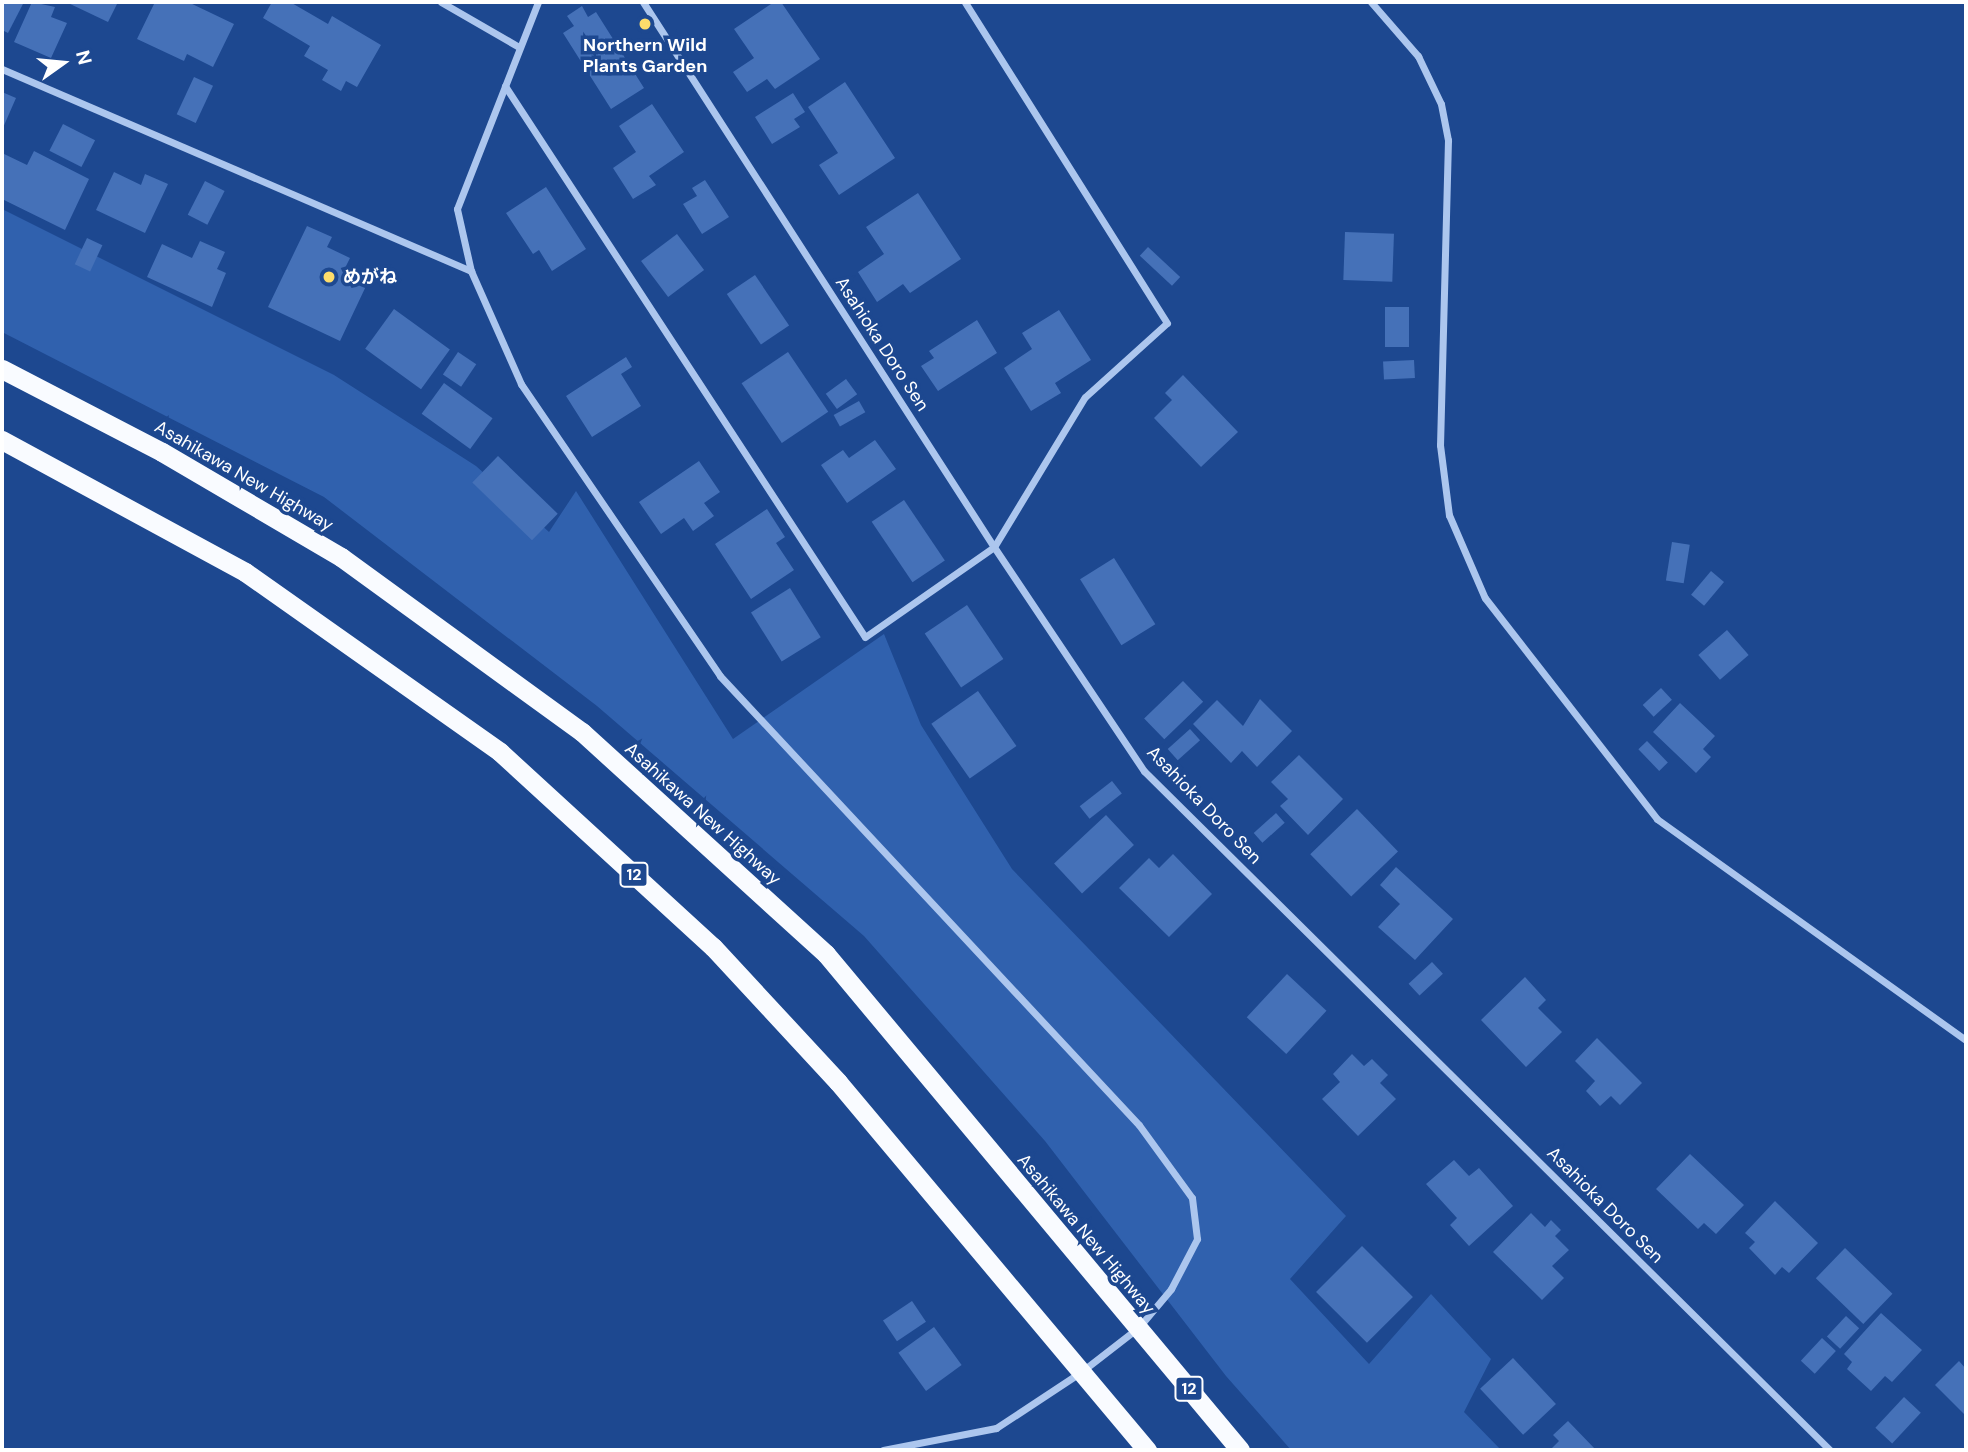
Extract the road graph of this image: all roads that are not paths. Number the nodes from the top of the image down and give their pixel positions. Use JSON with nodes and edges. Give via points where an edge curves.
{"nodes":[{"id":1,"x":441,"y":2,"type":"edge"},
{"id":2,"x":538,"y":2,"type":"edge"},
{"id":3,"x":643,"y":2,"type":"edge"},
{"id":4,"x":965,"y":2,"type":"edge"},
{"id":5,"x":1371,"y":2,"type":"edge"},
{"id":6,"x":519,"y":47,"type":"junction"},
{"id":7,"x":2,"y":69,"type":"edge"},
{"id":8,"x":505,"y":86,"type":"junction"},
{"id":9,"x":471,"y":271,"type":"junction"},
{"id":10,"x":2,"y":369,"type":"edge"},
{"id":11,"x":2,"y":440,"type":"edge"},
{"id":12,"x":993,"y":547,"type":"junction"},
{"id":13,"x":1966,"y":1040,"type":"edge"},
{"id":14,"x":1139,"y":1327,"type":"junction"},
{"id":15,"x":1081,"y":1372,"type":"junction"},
{"id":16,"x":883,"y":1450,"type":"edge"},
{"id":17,"x":1146,"y":1450,"type":"edge"},
{"id":18,"x":1240,"y":1450,"type":"edge"},
{"id":19,"x":1830,"y":1450,"type":"edge"}],
"edges":[{"from":1,"to":6,"type":"street"},
{"from":2,"to":6,"type":"street"},
{"from":3,"to":12,"type":"street","name":"Asahioka Doro Sen"},
{"from":4,"to":12,"type":"street","via":[[1167,323],[1085,397]]},
{"from":5,"to":13,"type":"street","via":[[1418,55],[1441,104],[1448,139],[1440,445],[1449,515],[1485,598],[1657,819]]},
{"from":6,"to":8,"type":"street"},
{"from":7,"to":9,"type":"street"},
{"from":8,"to":9,"type":"street","via":[[457,209]]},
{"from":8,"to":12,"type":"street","via":[[865,637]]},
{"from":9,"to":14,"type":"street","via":[[521,384],[720,676],[1139,1125],[1192,1198],[1197,1239],[1171,1289]]},
{"from":10,"to":14,"type":"highway","name":"Asahikawa New Highway","number":"12","via":[[162,452],[341,557],[582,732],[826,954]]},
{"from":11,"to":15,"type":"highway","number":"12","via":[[245,572],[500,752],[713,947],[838,1082]]},
{"from":12,"to":19,"type":"street","name":"Asahioka Doro Sen","via":[[1144,771]]},
{"from":14,"to":15,"type":"street"},
{"from":14,"to":18,"type":"highway","name":"Asahikawa New Highway","number":"12"},
{"from":15,"to":16,"type":"street","via":[[996,1428]]},
{"from":15,"to":17,"type":"highway","number":"12"}]}
